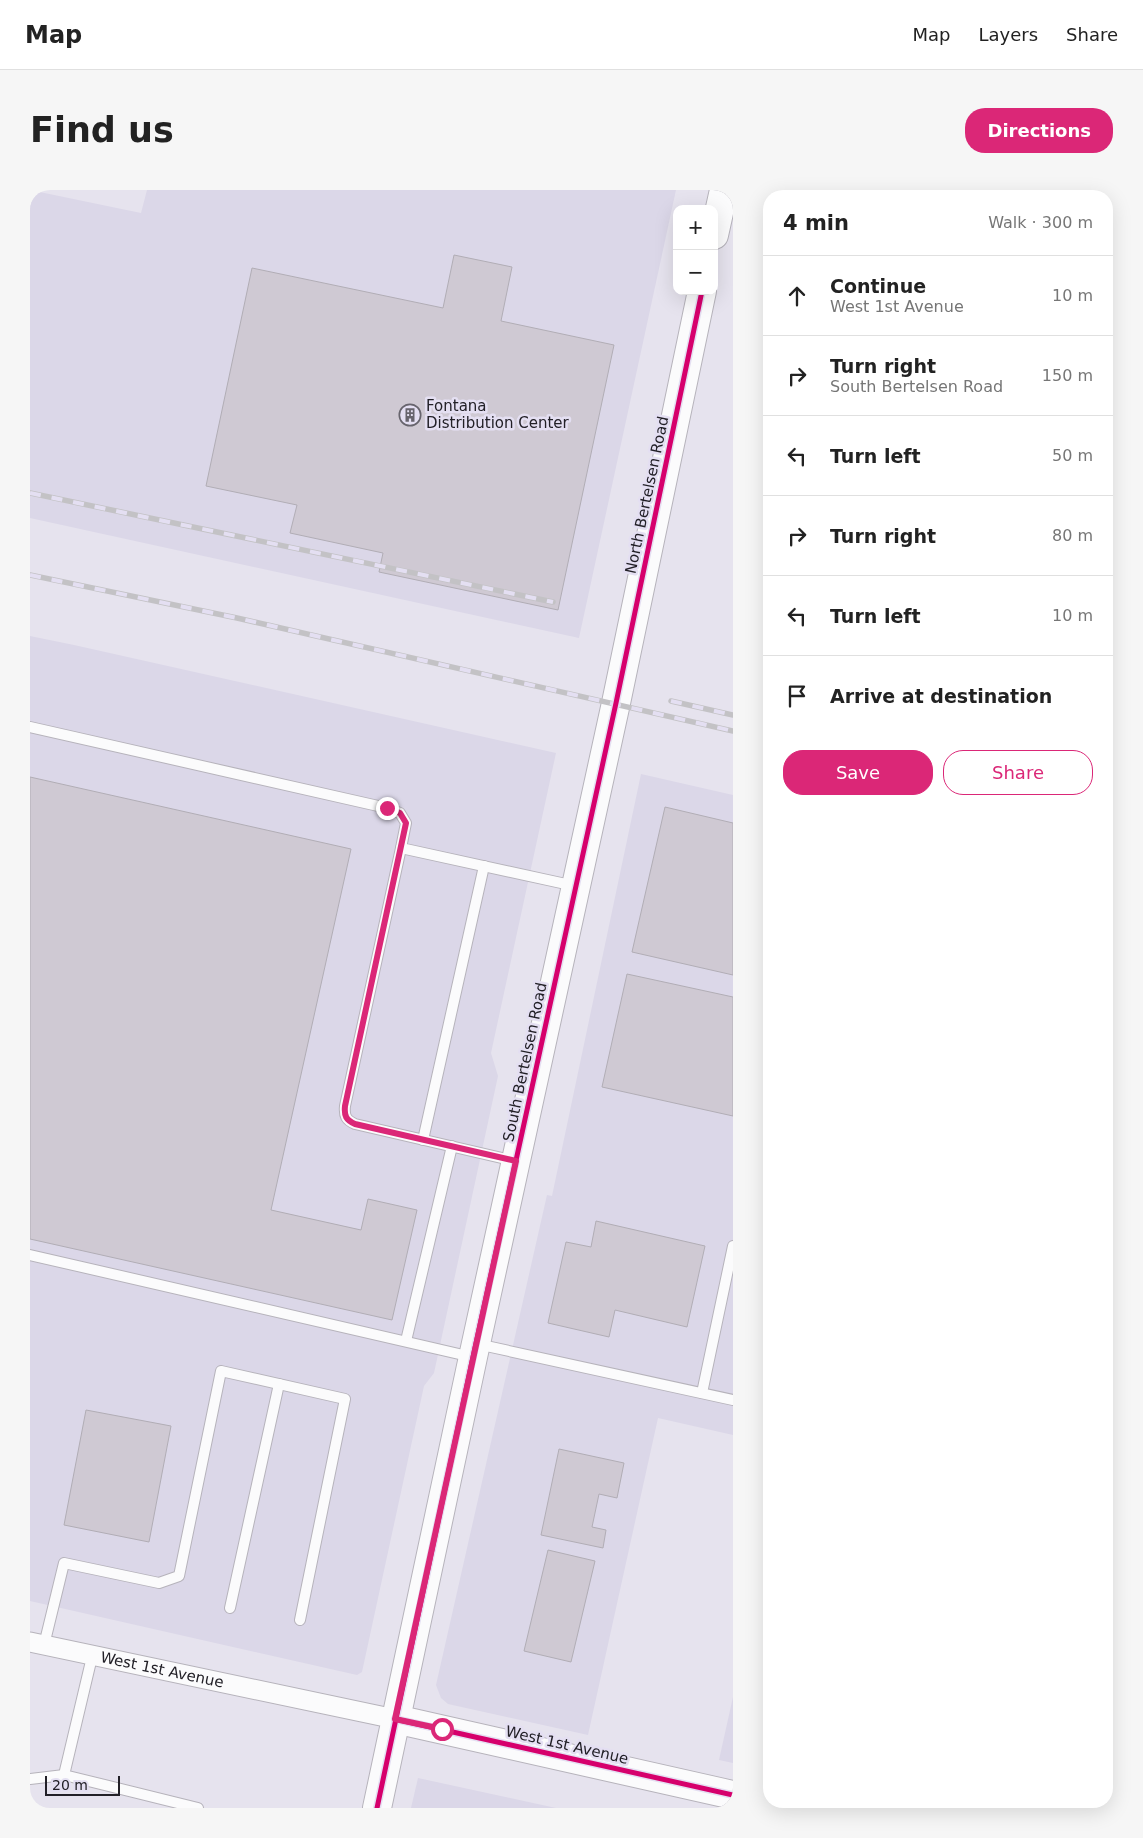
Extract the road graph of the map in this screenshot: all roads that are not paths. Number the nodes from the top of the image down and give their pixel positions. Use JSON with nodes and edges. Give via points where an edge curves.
{"nodes":[{"id":1,"x":724,"y":190,"type":"edge"},
{"id":2,"x":718,"y":217,"type":"edge"},
{"id":3,"x":701,"y":295,"type":"edge"},
{"id":4,"x":616,"y":703,"type":"joint"},
{"id":5,"x":30,"y":727,"type":"edge"},
{"id":6,"x":401,"y":848,"type":"junction"},
{"id":7,"x":484,"y":866,"type":"junction"},
{"id":8,"x":576,"y":886,"type":"junction"},
{"id":9,"x":423,"y":1140,"type":"junction"},
{"id":10,"x":452,"y":1146,"type":"junction"},
{"id":11,"x":516,"y":1161,"type":"junction"},
{"id":12,"x":733,"y":1246,"type":"edge"},
{"id":13,"x":30,"y":1255,"type":"edge"},
{"id":14,"x":406,"y":1341,"type":"junction"},
{"id":15,"x":474,"y":1351,"type":"junction"},
{"id":16,"x":279,"y":1384,"type":"junction"},
{"id":17,"x":702,"y":1393,"type":"junction"},
{"id":18,"x":733,"y":1400,"type":"edge"},
{"id":19,"x":230,"y":1608,"type":"dead end"},
{"id":20,"x":300,"y":1620,"type":"dead end"},
{"id":21,"x":37,"y":1644,"type":"edge"},
{"id":22,"x":92,"y":1657,"type":"junction"},
{"id":23,"x":395,"y":1719,"type":"junction"},
{"id":24,"x":64,"y":1775,"type":"junction"},
{"id":25,"x":30,"y":1779,"type":"edge"},
{"id":26,"x":733,"y":1796,"type":"edge"},
{"id":27,"x":198,"y":1808,"type":"edge"},
{"id":28,"x":377,"y":1808,"type":"edge"}],
"edges":[{"from":1,"to":2,"type":"street"},
{"from":3,"to":4,"type":"street","name":"North Bertelsen Road"},
{"from":4,"to":8,"type":"street","name":"South Bertelsen Road"},
{"from":5,"to":6,"type":"lane","via":[[387,808],[400,813],[406,823]]},
{"from":6,"to":7,"type":"lane"},
{"from":6,"to":9,"type":"lane","via":[[344,1115],[355,1124]]},
{"from":7,"to":8,"type":"lane"},
{"from":7,"to":9,"type":"lane"},
{"from":8,"to":11,"type":"street","name":"South Bertelsen Road"},
{"from":9,"to":10,"type":"lane"},
{"from":10,"to":11,"type":"lane"},
{"from":10,"to":14,"type":"lane"},
{"from":11,"to":15,"type":"street","name":"South Bertelsen Road"},
{"from":12,"to":17,"type":"lane"},
{"from":13,"to":14,"type":"lane"},
{"from":14,"to":15,"type":"lane"},
{"from":15,"to":17,"type":"lane"},
{"from":15,"to":23,"type":"street","name":"South Bertelsen Road"},
{"from":16,"to":19,"type":"lane"},
{"from":16,"to":20,"type":"lane","via":[[346,1399]]},
{"from":16,"to":21,"type":"lane","via":[[221,1371],[179,1576],[158,1584],[64,1563]]},
{"from":17,"to":18,"type":"lane"},
{"from":21,"to":22,"type":"street","name":"West 1st Avenue"},
{"from":22,"to":23,"type":"street","name":"West 1st Avenue"},
{"from":22,"to":24,"type":"lane"},
{"from":23,"to":26,"type":"street","name":"West 1st Avenue"},
{"from":23,"to":28,"type":"street","name":"South Bertelsen Road"},
{"from":24,"to":25,"type":"lane"},
{"from":24,"to":27,"type":"lane"}]}
